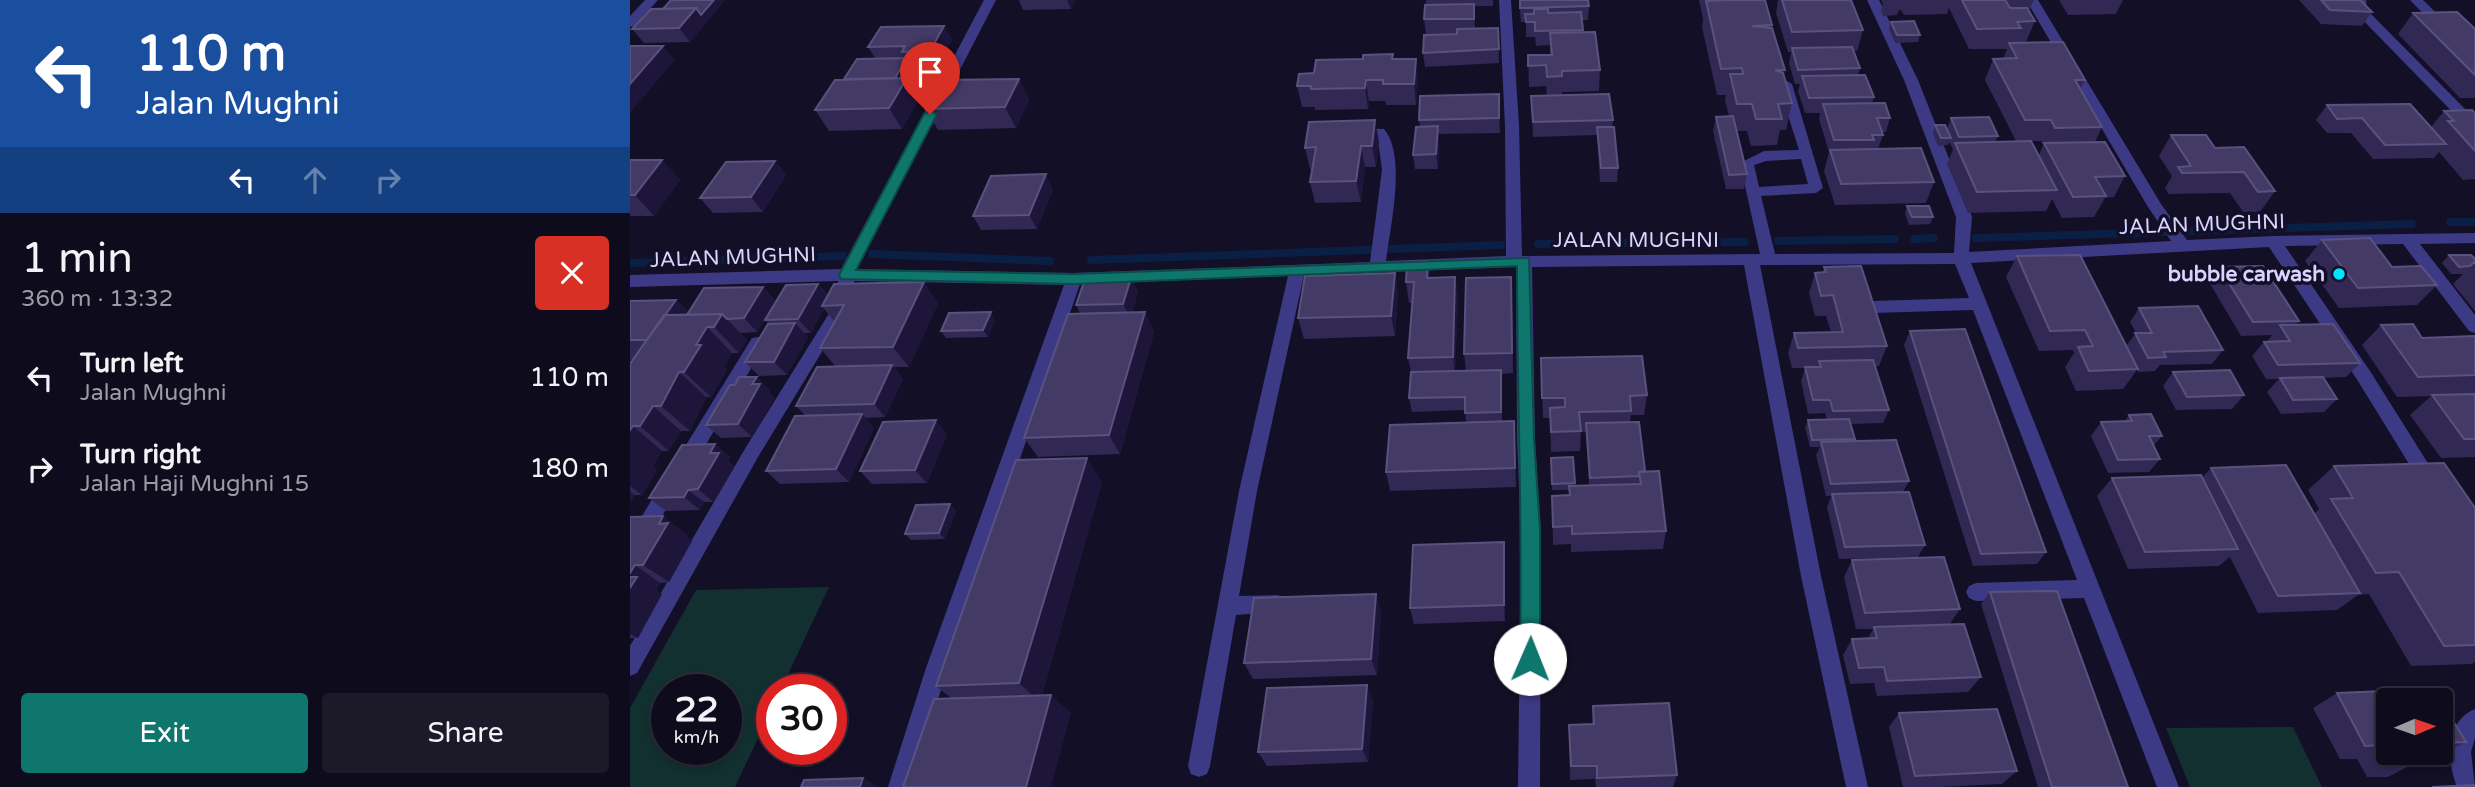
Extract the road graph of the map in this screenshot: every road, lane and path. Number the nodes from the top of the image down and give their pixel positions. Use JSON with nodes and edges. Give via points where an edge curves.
{"nodes":[{"id":1,"x":652,"y":0,"type":"edge"},
{"id":2,"x":990,"y":0,"type":"edge"},
{"id":3,"x":1505,"y":0,"type":"edge"},
{"id":4,"x":1873,"y":0,"type":"edge"},
{"id":5,"x":2032,"y":0,"type":"edge"},
{"id":6,"x":2351,"y":0,"type":"edge"},
{"id":7,"x":2416,"y":0,"type":"edge"},
{"id":8,"x":2361,"y":6,"type":"edge"},
{"id":9,"x":630,"y":23,"type":"edge"},
{"id":10,"x":2475,"y":58,"type":"edge"},
{"id":11,"x":1781,"y":72,"type":"edge"},
{"id":12,"x":2475,"y":127,"type":"edge"},
{"id":13,"x":1334,"y":132,"type":"edge"},
{"id":14,"x":1807,"y":154,"type":"junction"},
{"id":15,"x":1753,"y":192,"type":"junction"},
{"id":16,"x":2475,"y":238,"type":"edge"},
{"id":17,"x":2408,"y":240,"type":"junction"},
{"id":18,"x":2273,"y":242,"type":"junction"},
{"id":19,"x":2182,"y":245,"type":"junction"},
{"id":20,"x":1961,"y":258,"type":"junction"},
{"id":21,"x":1760,"y":260,"type":"junction"},
{"id":22,"x":1519,"y":261,"type":"junction"},
{"id":23,"x":1378,"y":262,"type":"junction"},
{"id":24,"x":1297,"y":270,"type":"junction"},
{"id":25,"x":846,"y":275,"type":"junction"},
{"id":26,"x":798,"y":278,"type":"junction"},
{"id":27,"x":1074,"y":279,"type":"junction"},
{"id":28,"x":630,"y":281,"type":"edge"},
{"id":29,"x":784,"y":300,"type":"edge"},
{"id":30,"x":1979,"y":304,"type":"junction"},
{"id":31,"x":1873,"y":307,"type":"edge"},
{"id":32,"x":770,"y":323,"type":"edge"},
{"id":33,"x":2475,"y":327,"type":"edge"},
{"id":34,"x":2441,"y":499,"type":"edge"},
{"id":35,"x":630,"y":553,"type":"edge"},
{"id":36,"x":2089,"y":589,"type":"junction"},
{"id":37,"x":1976,"y":592,"type":"dead end"},
{"id":38,"x":1295,"y":603,"type":"edge"},
{"id":39,"x":1228,"y":606,"type":"junction"},
{"id":40,"x":630,"y":666,"type":"edge"},
{"id":41,"x":2475,"y":720,"type":"edge"},
{"id":42,"x":1199,"y":766,"type":"dead end"},
{"id":43,"x":899,"y":787,"type":"edge"},
{"id":44,"x":1529,"y":787,"type":"edge"},
{"id":45,"x":1857,"y":787,"type":"edge"},
{"id":46,"x":2168,"y":787,"type":"edge"},
{"id":47,"x":2469,"y":787,"type":"edge"}],
"edges":[{"from":1,"to":9,"type":"street"},
{"from":2,"to":25,"type":"street"},
{"from":3,"to":22,"type":"street"},
{"from":4,"to":20,"type":"street","via":[[1911,80],[1964,217]]},
{"from":5,"to":19,"type":"street"},
{"from":6,"to":8,"type":"street"},
{"from":7,"to":10,"type":"street"},
{"from":8,"to":12,"type":"street"},
{"from":11,"to":14,"type":"street"},
{"from":13,"to":23,"type":"street","via":[[1374,131],[1385,136],[1389,170]]},
{"from":14,"to":15,"type":"street","via":[[1764,156],[1747,163]]},
{"from":14,"to":15,"type":"street","via":[[1816,188]]},
{"from":15,"to":21,"type":"street"},
{"from":16,"to":17,"type":"street","name":"JALAN MUGHNI"},
{"from":17,"to":18,"type":"street","name":"JALAN MUGHNI"},
{"from":17,"to":33,"type":"street"},
{"from":18,"to":19,"type":"street","name":"JALAN MUGHNI"},
{"from":18,"to":34,"type":"street"},
{"from":19,"to":20,"type":"street","name":"JALAN MUGHNI"},
{"from":20,"to":21,"type":"street","name":"JALAN MUGHNI"},
{"from":20,"to":30,"type":"street"},
{"from":21,"to":22,"type":"street","name":"JALAN MUGHNI"},
{"from":21,"to":45,"type":"street","via":[[1811,576]]},
{"from":22,"to":23,"type":"street","name":"JALAN MUGHNI"},
{"from":22,"to":44,"type":"street","via":[[1531,530]]},
{"from":23,"to":24,"type":"street","name":"JALAN MUGHNI"},
{"from":24,"to":27,"type":"street","name":"JALAN MUGHNI"},
{"from":24,"to":39,"type":"street","via":[[1276,354]]},
{"from":25,"to":26,"type":"street","name":"JALAN MUGHNI"},
{"from":25,"to":27,"type":"street","name":"JALAN MUGHNI"},
{"from":25,"to":40,"type":"street","via":[[846,299]]},
{"from":26,"to":28,"type":"street","name":"JALAN MUGHNI"},
{"from":26,"to":29,"type":"street"},
{"from":27,"to":43,"type":"street"},
{"from":30,"to":31,"type":"street"},
{"from":30,"to":36,"type":"street"},
{"from":32,"to":35,"type":"street"},
{"from":36,"to":37,"type":"street"},
{"from":36,"to":46,"type":"street"},
{"from":38,"to":39,"type":"street"},
{"from":39,"to":42,"type":"street"},
{"from":41,"to":47,"type":"street","via":[[2464,733],[2459,765]]}]}
